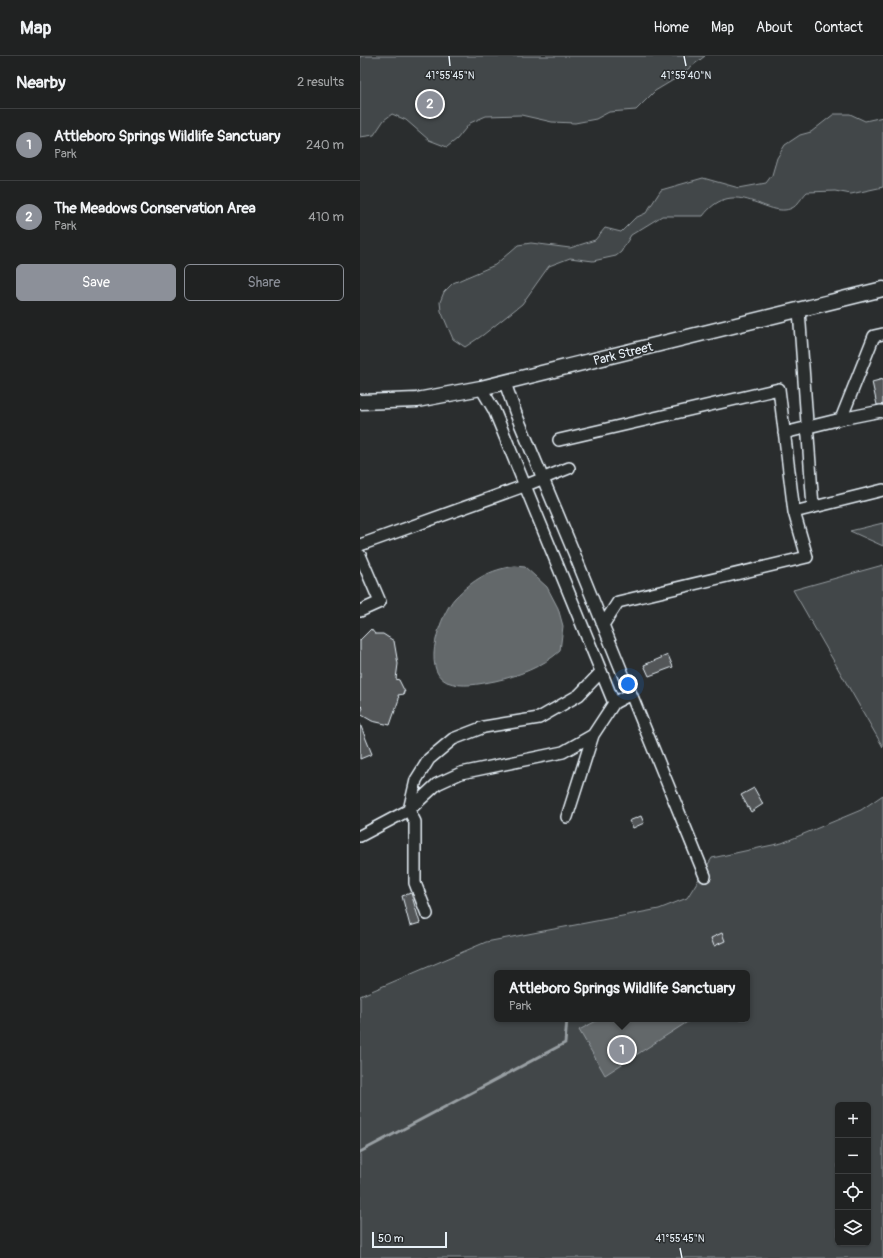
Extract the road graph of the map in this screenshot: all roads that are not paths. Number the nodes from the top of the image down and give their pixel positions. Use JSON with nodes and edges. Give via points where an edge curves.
{"nodes":[{"id":1,"x":883,"y":289,"type":"edge"},
{"id":2,"x":799,"y":310,"type":"junction"},
{"id":3,"x":883,"y":334,"type":"edge"},
{"id":4,"x":505,"y":383,"type":"junction"},
{"id":5,"x":481,"y":388,"type":"junction"},
{"id":6,"x":360,"y":402,"type":"edge"},
{"id":7,"x":883,"y":412,"type":"edge"},
{"id":8,"x":841,"y":419,"type":"junction"},
{"id":9,"x":807,"y":427,"type":"junction"},
{"id":10,"x":784,"y":433,"type":"junction"},
{"id":11,"x":559,"y":440,"type":"dead end"},
{"id":12,"x":569,"y":468,"type":"dead end"},
{"id":13,"x":542,"y":479,"type":"junction"},
{"id":14,"x":524,"y":486,"type":"junction"},
{"id":15,"x":883,"y":490,"type":"edge"},
{"id":16,"x":813,"y":507,"type":"junction"},
{"id":17,"x":794,"y":512,"type":"junction"},
{"id":18,"x":360,"y":545,"type":"edge"},
{"id":19,"x":360,"y":555,"type":"edge"},
{"id":20,"x":360,"y":611,"type":"edge"},
{"id":21,"x":603,"y":625,"type":"junction"},
{"id":22,"x":622,"y":672,"type":"junction"},
{"id":23,"x":602,"y":676,"type":"junction"},
{"id":24,"x":631,"y":694,"type":"junction"},
{"id":25,"x":614,"y":703,"type":"junction"},
{"id":26,"x":593,"y":735,"type":"junction"},
{"id":27,"x":410,"y":810,"type":"junction"},
{"id":28,"x":567,"y":817,"type":"dead end"},
{"id":29,"x":360,"y":836,"type":"edge"},
{"id":30,"x":705,"y":876,"type":"dead end"},
{"id":31,"x":427,"y":914,"type":"dead end"}],
"edges":[{"from":1,"to":2,"type":"main road","name":"Park Street"},
{"from":2,"to":4,"type":"main road","name":"Park Street"},
{"from":2,"to":9,"type":"lane"},
{"from":3,"to":8,"type":"lane","via":[[874,336]]},
{"from":4,"to":5,"type":"main road","name":"Park Street"},
{"from":4,"to":13,"type":"lane"},
{"from":5,"to":6,"type":"main road","name":"Park Street","via":[[417,400]]},
{"from":5,"to":14,"type":"lane","via":[[494,410]]},
{"from":7,"to":8,"type":"lane"},
{"from":8,"to":9,"type":"lane"},
{"from":9,"to":10,"type":"lane"},
{"from":9,"to":16,"type":"lane"},
{"from":10,"to":11,"type":"lane","via":[[779,389]]},
{"from":10,"to":17,"type":"lane"},
{"from":12,"to":13,"type":"lane"},
{"from":13,"to":14,"type":"lane"},
{"from":13,"to":21,"type":"lane"},
{"from":14,"to":18,"type":"lane"},
{"from":14,"to":23,"type":"lane"},
{"from":15,"to":16,"type":"lane"},
{"from":16,"to":17,"type":"lane"},
{"from":17,"to":21,"type":"lane","via":[[807,557],[618,602]]},
{"from":19,"to":20,"type":"lane","via":[[380,602]]},
{"from":21,"to":22,"type":"lane"},
{"from":22,"to":23,"type":"lane"},
{"from":22,"to":24,"type":"lane"},
{"from":23,"to":25,"type":"lane"},
{"from":23,"to":27,"type":"lane","via":[[579,695],[538,718],[484,727],[453,739],[429,759],[416,780]]},
{"from":24,"to":25,"type":"lane"},
{"from":24,"to":30,"type":"lane"},
{"from":25,"to":26,"type":"lane"},
{"from":26,"to":27,"type":"lane","via":[[563,752],[461,773],[437,784]]},
{"from":26,"to":28,"type":"lane"},
{"from":27,"to":29,"type":"lane"},
{"from":27,"to":31,"type":"lane","via":[[415,822],[415,883]]}]}
